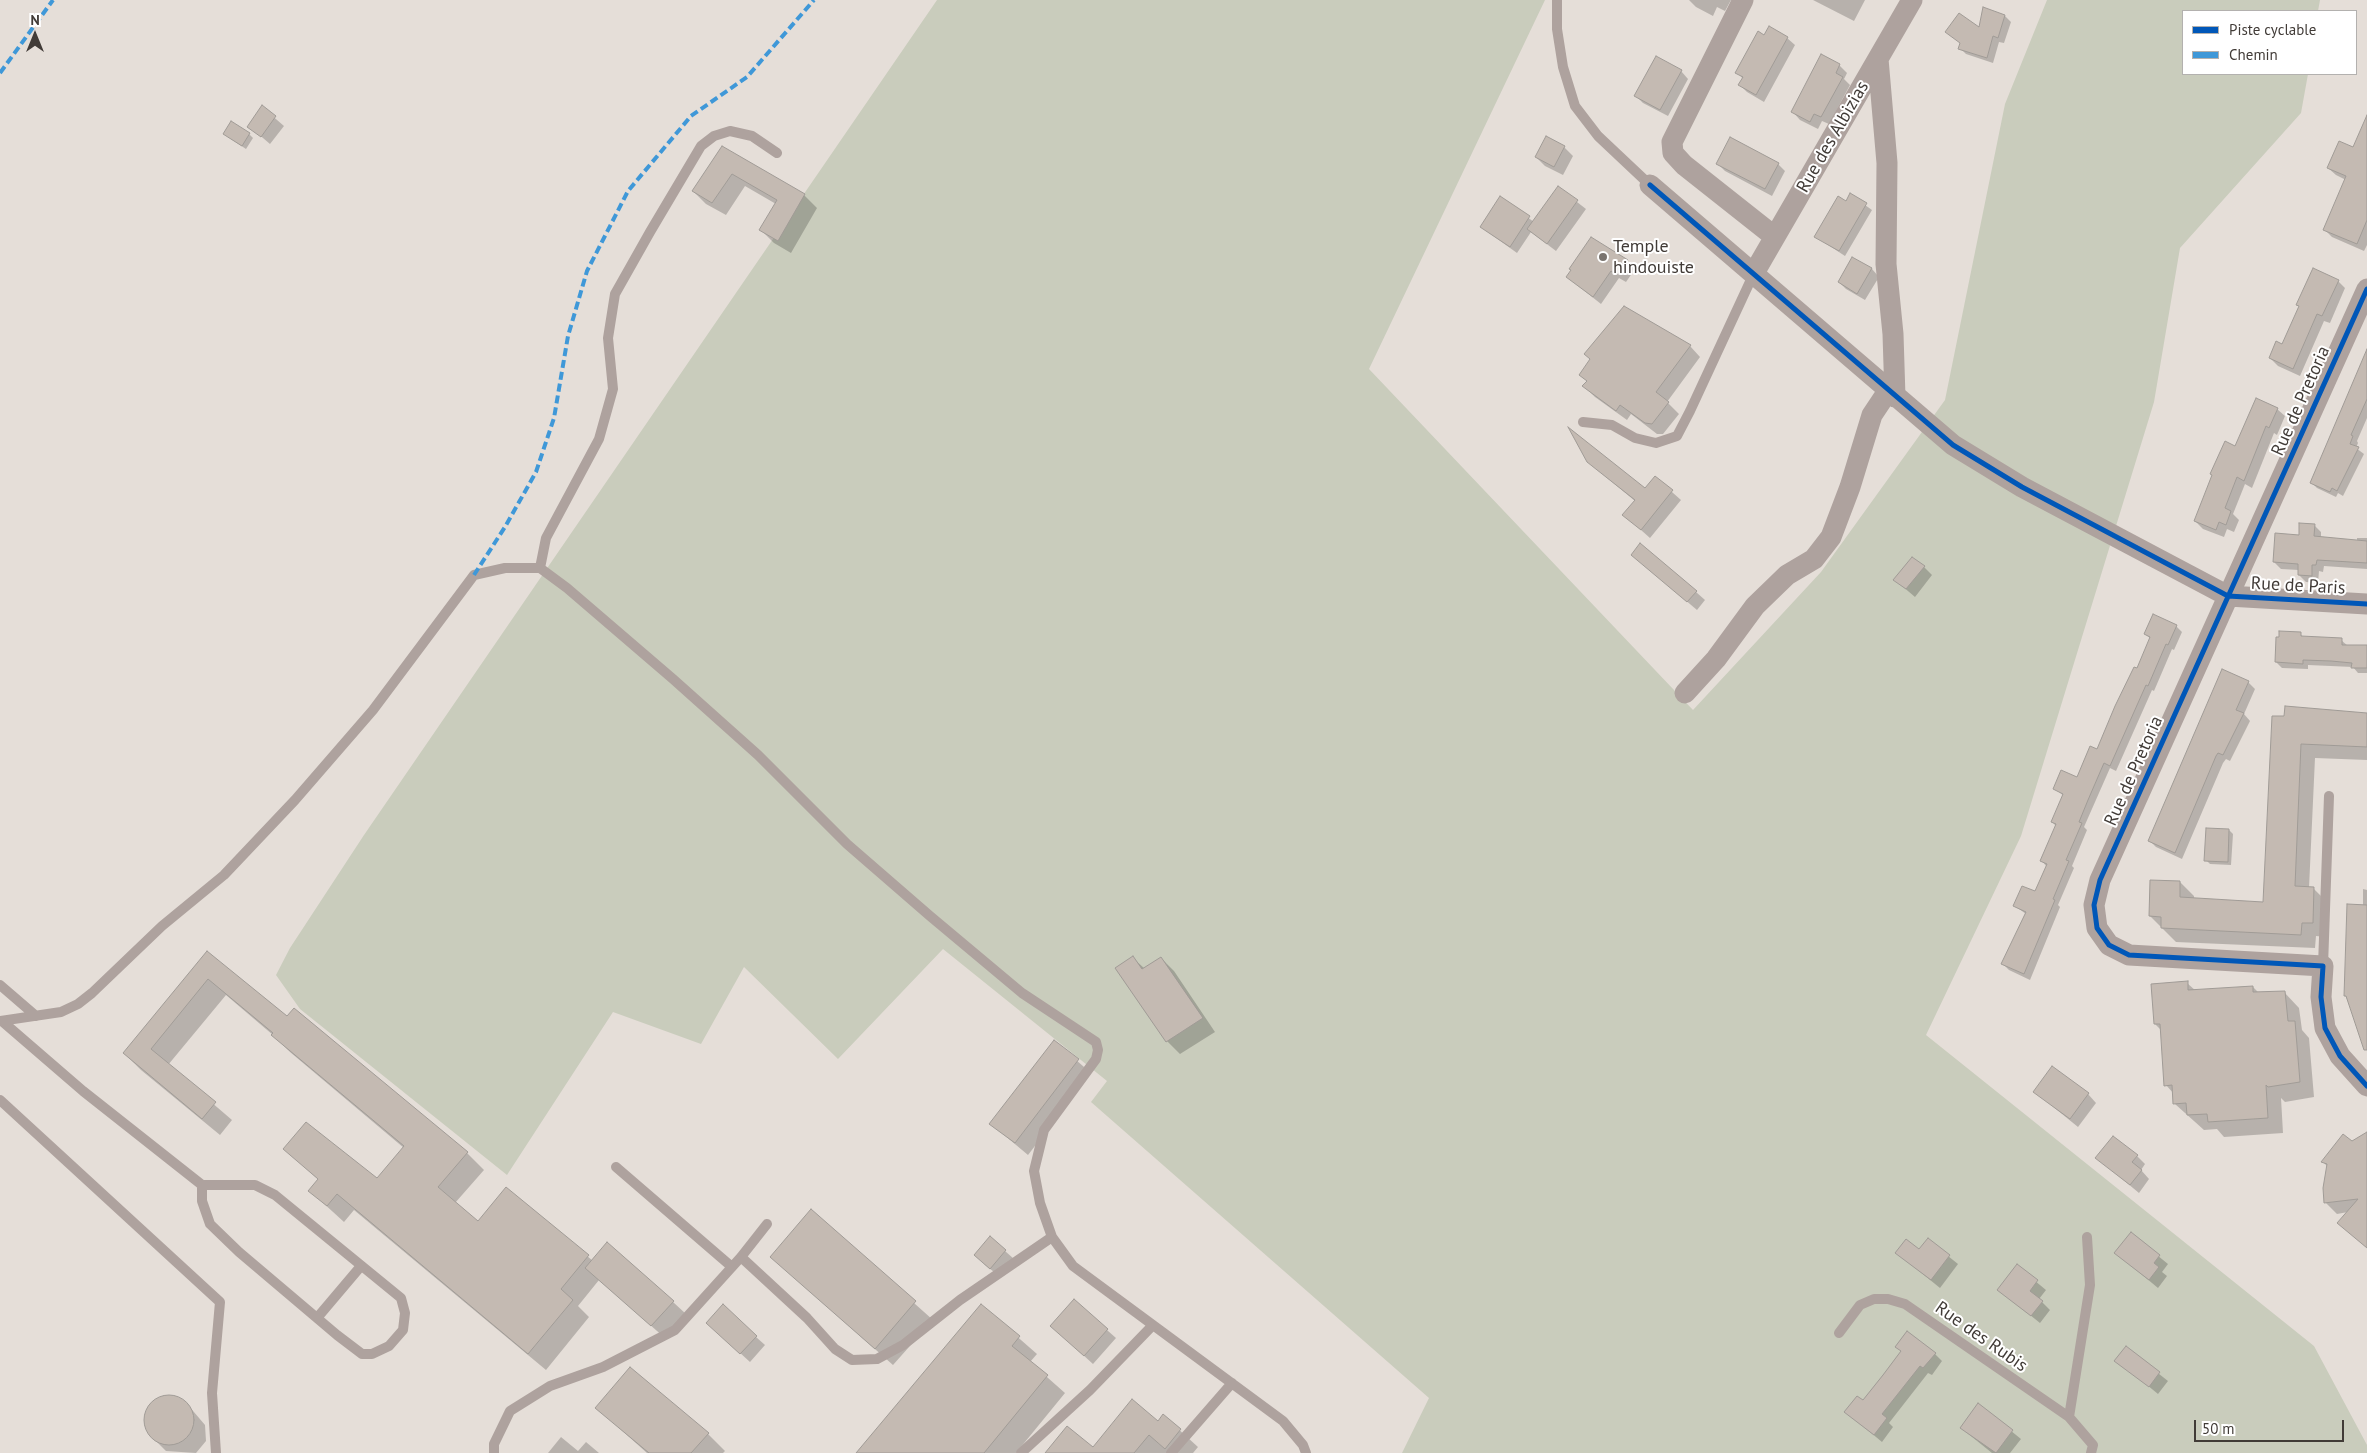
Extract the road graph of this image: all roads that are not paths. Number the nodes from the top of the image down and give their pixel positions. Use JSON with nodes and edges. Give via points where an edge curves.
{"nodes":[{"id":1,"x":1557,"y":0,"type":"edge"},
{"id":2,"x":1742,"y":0,"type":"edge"},
{"id":3,"x":1912,"y":0,"type":"edge"},
{"id":4,"x":1878,"y":59,"type":"junction"},
{"id":5,"x":777,"y":153,"type":"dead end"},
{"id":6,"x":1650,"y":185,"type":"joint"},
{"id":7,"x":1775,"y":237,"type":"junction"},
{"id":8,"x":1754,"y":273,"type":"junction"},
{"id":9,"x":2367,"y":289,"type":"edge"},
{"id":10,"x":1891,"y":394,"type":"junction"},
{"id":11,"x":1583,"y":422,"type":"dead end"},
{"id":12,"x":540,"y":568,"type":"junction"},
{"id":13,"x":2228,"y":596,"type":"junction"},
{"id":14,"x":2367,"y":604,"type":"edge"},
{"id":15,"x":1685,"y":693,"type":"dead end"},
{"id":16,"x":2329,"y":796,"type":"dead end"},
{"id":17,"x":2322,"y":966,"type":"junction"},
{"id":18,"x":0,"y":986,"type":"edge"},
{"id":19,"x":36,"y":1016,"type":"junction"},
{"id":20,"x":1,"y":1021,"type":"edge"},
{"id":21,"x":2367,"y":1086,"type":"edge"},
{"id":22,"x":0,"y":1100,"type":"edge"},
{"id":23,"x":616,"y":1167,"type":"dead end"},
{"id":24,"x":202,"y":1184,"type":"junction"},
{"id":25,"x":766,"y":1224,"type":"dead end"},
{"id":26,"x":1052,"y":1237,"type":"junction"},
{"id":27,"x":2088,"y":1238,"type":"dead end"},
{"id":28,"x":741,"y":1257,"type":"junction"},
{"id":29,"x":361,"y":1266,"type":"junction"},
{"id":30,"x":732,"y":1267,"type":"junction"},
{"id":31,"x":317,"y":1318,"type":"junction"},
{"id":32,"x":1153,"y":1325,"type":"junction"},
{"id":33,"x":1839,"y":1333,"type":"dead end"},
{"id":34,"x":1232,"y":1383,"type":"junction"},
{"id":35,"x":2069,"y":1417,"type":"junction"},
{"id":36,"x":216,"y":1453,"type":"edge"},
{"id":37,"x":494,"y":1453,"type":"edge"},
{"id":38,"x":1021,"y":1453,"type":"edge"},
{"id":39,"x":1171,"y":1453,"type":"edge"},
{"id":40,"x":1306,"y":1453,"type":"edge"},
{"id":41,"x":2091,"y":1453,"type":"edge"}],
"edges":[{"from":1,"to":6,"type":"lane","via":[[1557,29],[1563,67],[1575,106],[1598,136]]},
{"from":2,"to":7,"type":"street","via":[[1672,142],[1673,153]]},
{"from":3,"to":4,"type":"street","name":"Rue des Albizias"},
{"from":4,"to":7,"type":"street","name":"Rue des Albizias"},
{"from":4,"to":10,"type":"street","via":[[1887,163],[1886,264],[1893,334]]},
{"from":5,"to":12,"type":"lane","via":[[752,136],[730,131],[714,136],[701,146],[637,255],[615,294],[608,338],[613,389],[599,439],[546,538]]},
{"from":6,"to":8,"type":"street"},
{"from":7,"to":8,"type":"street","name":"Rue des Albizias"},
{"from":8,"to":10,"type":"street"},
{"from":8,"to":11,"type":"lane","via":[[1677,436],[1656,443],[1635,438],[1612,425]]},
{"from":9,"to":13,"type":"street","name":"Rue de Pretoria"},
{"from":10,"to":13,"type":"street","via":[[1953,445],[2014,482]]},
{"from":10,"to":15,"type":"street","via":[[1872,415],[1831,537],[1814,559],[1787,576],[1755,606],[1716,659]]},
{"from":12,"to":19,"type":"lane","via":[[505,568],[474,575],[373,710],[224,875],[162,926],[78,1004],[61,1012]]},
{"from":12,"to":26,"type":"lane","via":[[568,588],[673,679],[758,755],[846,844],[923,910],[1022,993],[1096,1042],[1096,1058],[1044,1130],[1034,1171],[1040,1203]]},
{"from":13,"to":14,"type":"street","name":"Rue de Paris"},
{"from":13,"to":17,"type":"street","name":"Rue de Pretoria","via":[[2100,880],[2094,905],[2097,928],[2109,945],[2129,955]]},
{"from":16,"to":17,"type":"lane"},
{"from":17,"to":21,"type":"street","via":[[2325,1028],[2340,1056]]},
{"from":18,"to":19,"type":"lane"},
{"from":19,"to":20,"type":"lane"},
{"from":20,"to":24,"type":"lane","via":[[83,1091]]},
{"from":22,"to":36,"type":"lane","via":[[220,1302],[212,1393]]},
{"from":23,"to":30,"type":"lane"},
{"from":24,"to":29,"type":"lane","via":[[255,1185],[275,1195]]},
{"from":24,"to":31,"type":"lane","via":[[202,1201],[210,1224]]},
{"from":25,"to":28,"type":"lane"},
{"from":26,"to":28,"type":"lane","via":[[960,1300],[903,1345],[877,1359],[852,1360],[835,1349]]},
{"from":26,"to":32,"type":"lane","via":[[1073,1266]]},
{"from":27,"to":35,"type":"lane","via":[[2090,1285]]},
{"from":28,"to":30,"type":"lane"},
{"from":29,"to":31,"type":"lane"},
{"from":29,"to":31,"type":"lane","via":[[401,1298],[405,1313],[403,1330],[388,1346],[372,1354],[362,1354]]},
{"from":30,"to":37,"type":"lane","via":[[675,1330],[603,1366],[550,1386],[510,1411],[494,1444]]},
{"from":32,"to":34,"type":"lane"},
{"from":32,"to":38,"type":"lane","via":[[1090,1390]]},
{"from":33,"to":35,"type":"lane","name":"Rue des Rubis","via":[[1860,1305],[1874,1299],[1906,1304]]},
{"from":34,"to":39,"type":"lane"},
{"from":34,"to":40,"type":"lane","via":[[1284,1421]]},
{"from":35,"to":41,"type":"lane","name":"Rue des Rubis","via":[[2093,1445]]}]}
